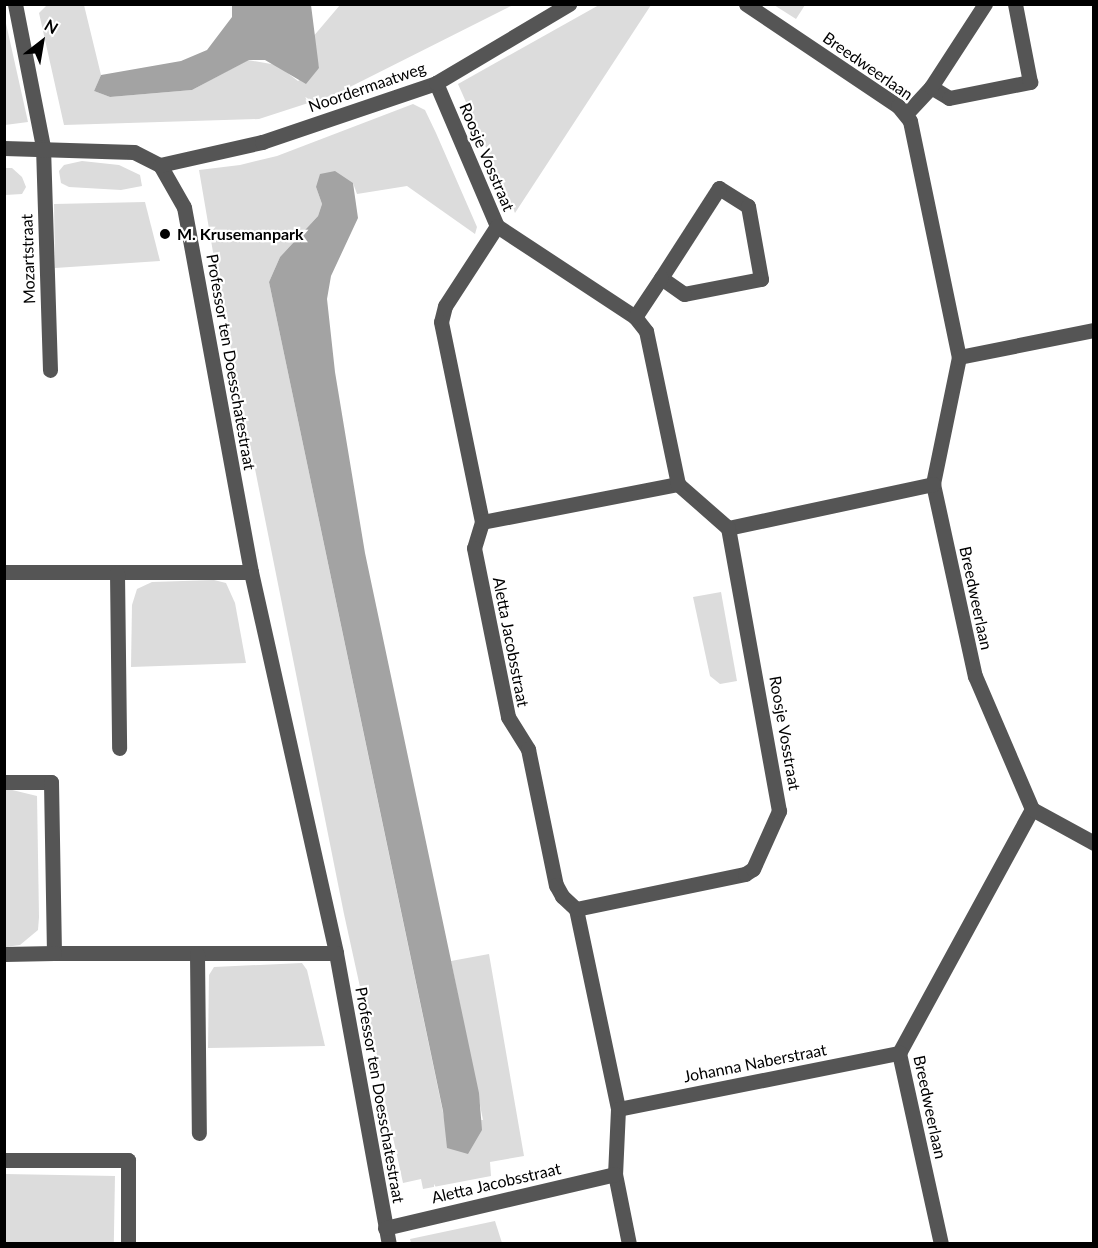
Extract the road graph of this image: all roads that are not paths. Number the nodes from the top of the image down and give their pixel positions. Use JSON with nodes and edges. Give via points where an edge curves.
{"nodes":[{"id":1,"x":15,"y":4,"type":"edge"},
{"id":2,"x":569,"y":4,"type":"edge"},
{"id":3,"x":746,"y":4,"type":"edge"},
{"id":4,"x":985,"y":4,"type":"edge"},
{"id":5,"x":1015,"y":4,"type":"edge"},
{"id":6,"x":436,"y":83,"type":"junction"},
{"id":7,"x":931,"y":87,"type":"junction"},
{"id":8,"x":906,"y":114,"type":"junction"},
{"id":9,"x":43,"y":147,"type":"junction"},
{"id":10,"x":4,"y":148,"type":"edge"},
{"id":11,"x":160,"y":165,"type":"junction"},
{"id":12,"x":497,"y":226,"type":"junction"},
{"id":13,"x":661,"y":278,"type":"junction"},
{"id":14,"x":635,"y":317,"type":"junction"},
{"id":15,"x":1094,"y":330,"type":"edge"},
{"id":16,"x":959,"y":357,"type":"junction"},
{"id":17,"x":50,"y":370,"type":"dead end"},
{"id":18,"x":678,"y":484,"type":"junction"},
{"id":19,"x":933,"y":484,"type":"junction"},
{"id":20,"x":482,"y":522,"type":"junction"},
{"id":21,"x":728,"y":528,"type":"junction"},
{"id":22,"x":4,"y":572,"type":"edge"},
{"id":23,"x":251,"y":572,"type":"junction"},
{"id":24,"x":117,"y":573,"type":"junction"},
{"id":25,"x":119,"y":748,"type":"dead end"},
{"id":26,"x":4,"y":782,"type":"edge"},
{"id":27,"x":1032,"y":808,"type":"junction"},
{"id":28,"x":1094,"y":843,"type":"edge"},
{"id":29,"x":576,"y":909,"type":"junction"},
{"id":30,"x":54,"y":953,"type":"junction"},
{"id":31,"x":336,"y":953,"type":"junction"},
{"id":32,"x":4,"y":954,"type":"edge"},
{"id":33,"x":197,"y":954,"type":"junction"},
{"id":34,"x":899,"y":1053,"type":"junction"},
{"id":35,"x":618,"y":1109,"type":"junction"},
{"id":36,"x":199,"y":1133,"type":"dead end"},
{"id":37,"x":4,"y":1160,"type":"edge"},
{"id":38,"x":615,"y":1174,"type":"junction"},
{"id":39,"x":385,"y":1228,"type":"junction"},
{"id":40,"x":128,"y":1244,"type":"edge"},
{"id":41,"x":389,"y":1244,"type":"edge"},
{"id":42,"x":629,"y":1244,"type":"edge"},
{"id":43,"x":940,"y":1244,"type":"edge"}],
"edges":[{"from":1,"to":9,"type":"street","name":"Mozartstraat"},
{"from":2,"to":6,"type":"street","name":"Noordermaatweg"},
{"from":3,"to":8,"type":"street","name":"Breedweerlaan"},
{"from":4,"to":7,"type":"street"},
{"from":5,"to":7,"type":"street","via":[[1030,82],[949,98]]},
{"from":6,"to":11,"type":"street","name":"Noordermaatweg","via":[[262,142]]},
{"from":6,"to":12,"type":"street","name":"Roosje Vosstraat"},
{"from":7,"to":8,"type":"street"},
{"from":8,"to":16,"type":"street","name":"Breedweerlaan"},
{"from":9,"to":10,"type":"street"},
{"from":9,"to":11,"type":"street","via":[[134,152]]},
{"from":9,"to":17,"type":"street","name":"Mozartstraat"},
{"from":11,"to":23,"type":"street","name":"Professor ten Doesschatestraat","via":[[184,207]]},
{"from":12,"to":14,"type":"street","name":"Roosje Vosstraat"},
{"from":12,"to":20,"type":"street","name":"Aletta Jacobsstraat","via":[[445,306],[441,322]]},
{"from":13,"to":13,"type":"street","via":[[719,188],[748,206],[761,279],[684,294]]},
{"from":13,"to":14,"type":"street"},
{"from":14,"to":18,"type":"street","name":"Roosje Vosstraat","via":[[646,331]]},
{"from":15,"to":16,"type":"street"},
{"from":16,"to":19,"type":"street","name":"Breedweerlaan"},
{"from":18,"to":20,"type":"street"},
{"from":18,"to":21,"type":"street"},
{"from":19,"to":21,"type":"street"},
{"from":19,"to":27,"type":"street","name":"Breedweerlaan","via":[[975,676]]},
{"from":20,"to":29,"type":"street","name":"Aletta Jacobsstraat","via":[[474,548],[508,717],[528,749],[556,885]]},
{"from":21,"to":29,"type":"street","name":"Roosje Vosstraat","via":[[779,799],[775,822],[753,869],[745,874]]},
{"from":22,"to":24,"type":"street"},
{"from":23,"to":24,"type":"street"},
{"from":23,"to":31,"type":"street","name":"Professor ten Doesschatestraat"},
{"from":24,"to":25,"type":"street"},
{"from":26,"to":30,"type":"street","via":[[51,782]]},
{"from":27,"to":28,"type":"street"},
{"from":27,"to":34,"type":"street","name":"Breedweerlaan"},
{"from":29,"to":35,"type":"street","name":"Aletta Jacobsstraat"},
{"from":30,"to":32,"type":"street"},
{"from":30,"to":33,"type":"street"},
{"from":31,"to":33,"type":"street"},
{"from":31,"to":39,"type":"street","name":"Professor ten Doesschatestraat"},
{"from":33,"to":36,"type":"street"},
{"from":34,"to":35,"type":"street","name":"Johanna Naberstraat"},
{"from":34,"to":43,"type":"street","name":"Breedweerlaan"},
{"from":35,"to":38,"type":"street","name":"Aletta Jacobsstraat"},
{"from":37,"to":40,"type":"street","via":[[128,1160]]},
{"from":38,"to":39,"type":"street","name":"Aletta Jacobsstraat"},
{"from":38,"to":42,"type":"street","name":"Aletta Jacobsstraat"},
{"from":39,"to":41,"type":"street","name":"Professor ten Doesschatestraat"}]}
